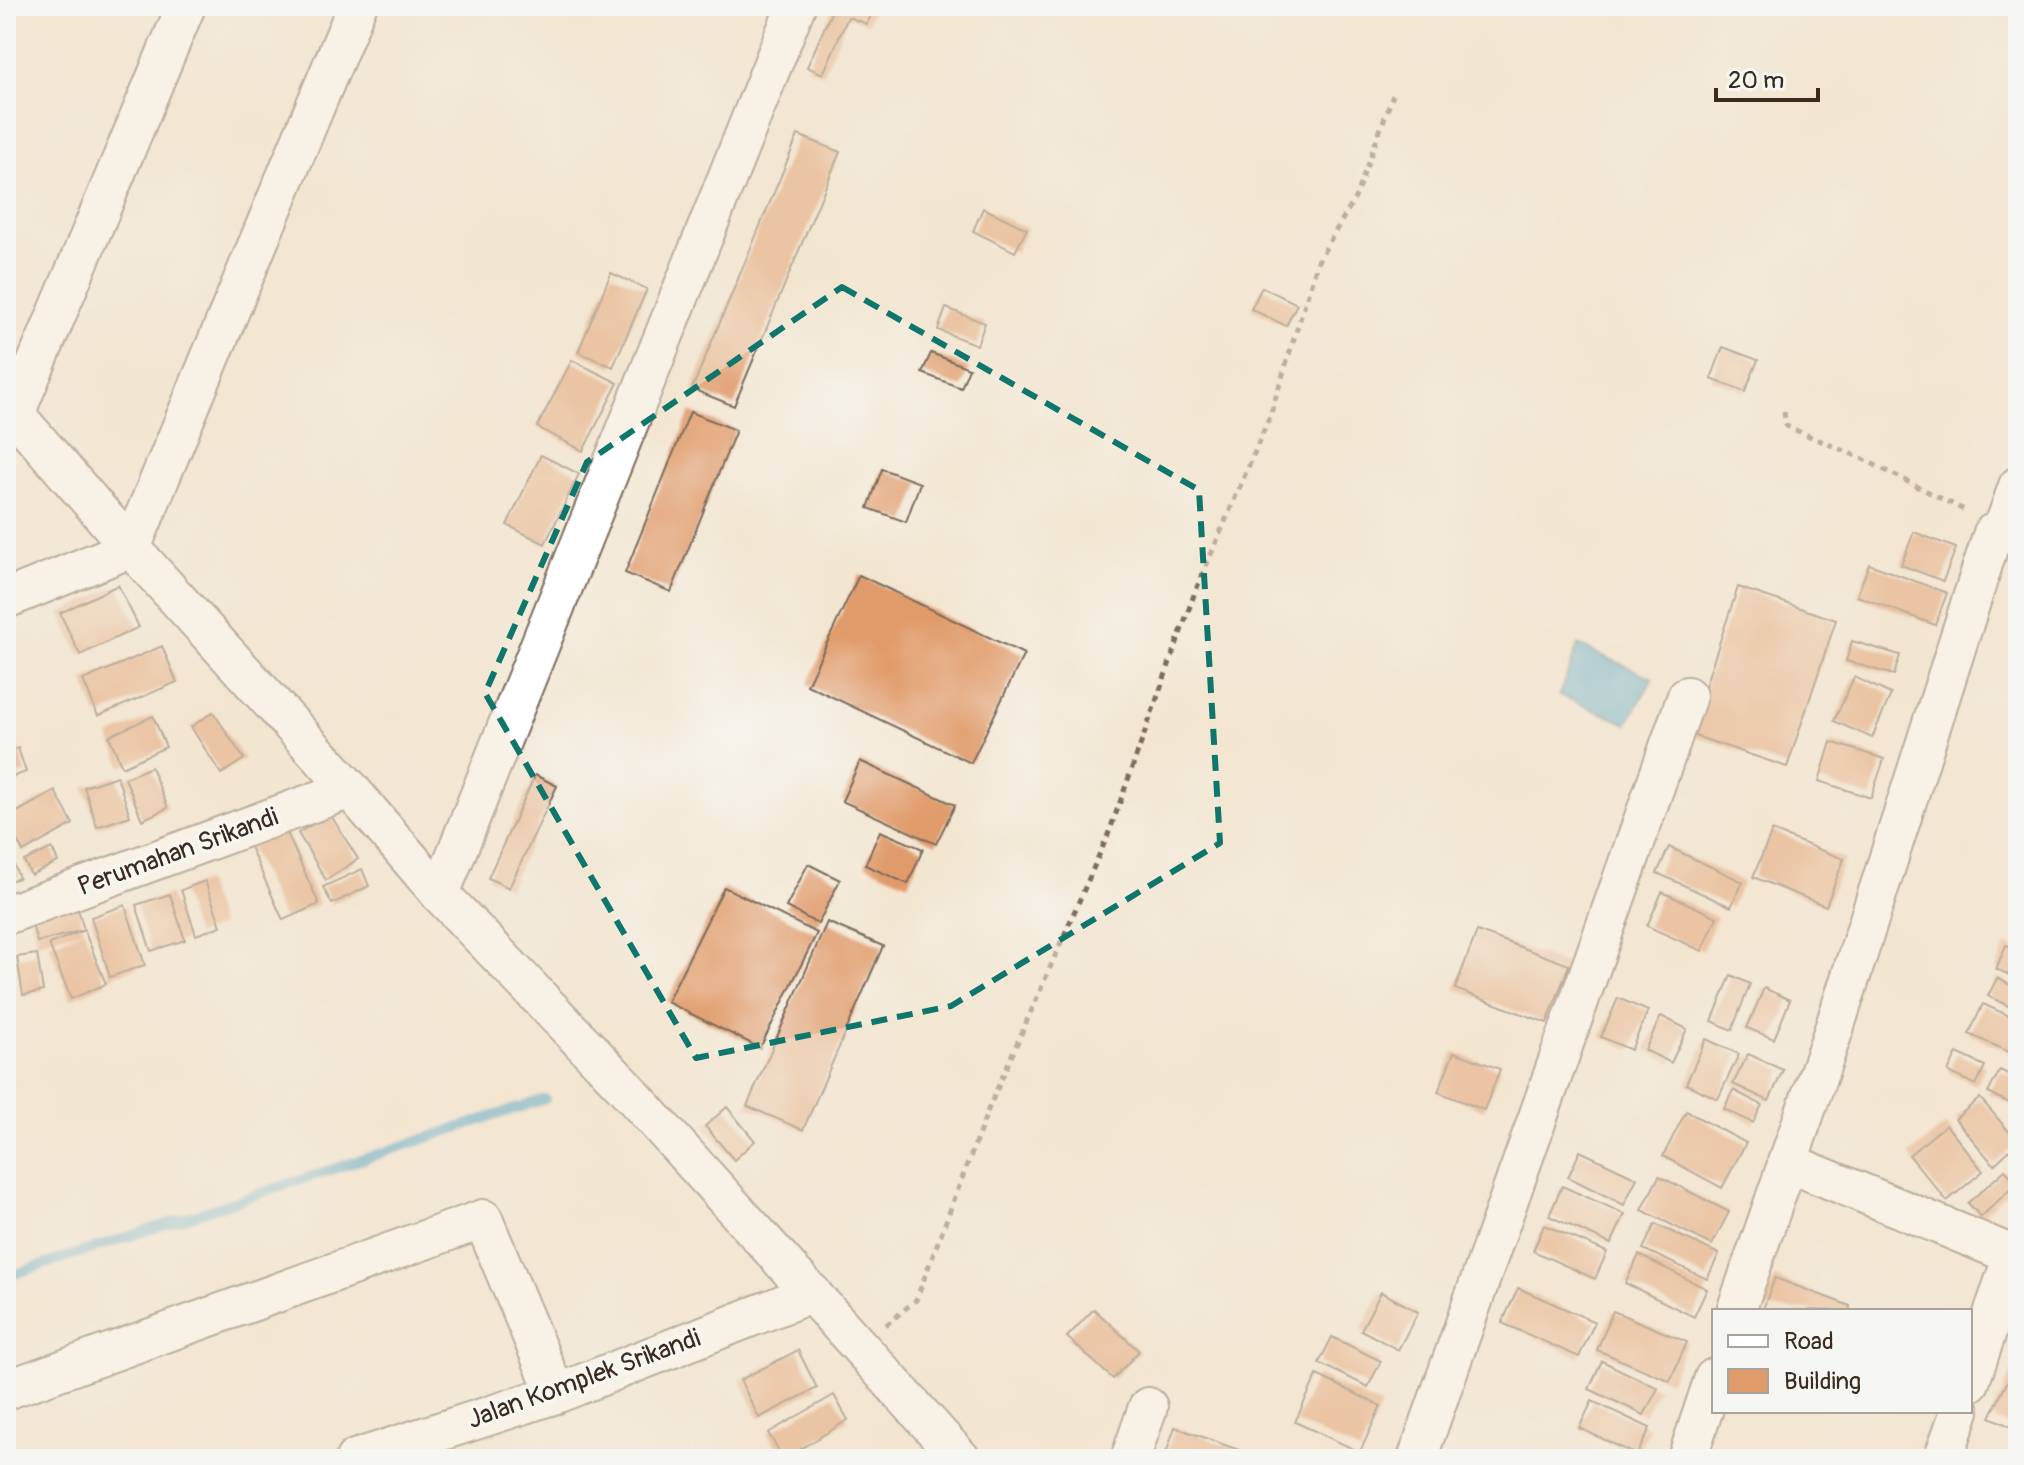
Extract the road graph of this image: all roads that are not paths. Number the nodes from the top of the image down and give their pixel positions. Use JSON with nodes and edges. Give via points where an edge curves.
{"nodes":[{"id":1,"x":186,"y":6,"type":"edge"},
{"id":2,"x":357,"y":6,"type":"edge"},
{"id":3,"x":796,"y":6,"type":"edge"},
{"id":4,"x":11,"y":409,"type":"edge"},
{"id":5,"x":2018,"y":486,"type":"edge"},
{"id":6,"x":2010,"y":532,"type":"edge"},
{"id":7,"x":131,"y":548,"type":"junction"},
{"id":8,"x":6,"y":599,"type":"edge"},
{"id":9,"x":1687,"y":696,"type":"dead end"},
{"id":10,"x":350,"y":789,"type":"junction"},
{"id":11,"x":440,"y":894,"type":"junction"},
{"id":12,"x":6,"y":915,"type":"edge"},
{"id":13,"x":1787,"y":1162,"type":"junction"},
{"id":14,"x":2016,"y":1248,"type":"edge"},
{"id":15,"x":812,"y":1293,"type":"junction"},
{"id":16,"x":1737,"y":1309,"type":"edge"},
{"id":17,"x":1972,"y":1376,"type":"edge"},
{"id":18,"x":1712,"y":1384,"type":"edge"},
{"id":19,"x":6,"y":1390,"type":"edge"},
{"id":20,"x":556,"y":1394,"type":"junction"},
{"id":21,"x":1148,"y":1407,"type":"dead end"},
{"id":22,"x":1959,"y":1413,"type":"edge"},
{"id":23,"x":355,"y":1459,"type":"edge"},
{"id":24,"x":961,"y":1459,"type":"edge"},
{"id":25,"x":1130,"y":1459,"type":"edge"},
{"id":26,"x":1417,"y":1459,"type":"edge"},
{"id":27,"x":1687,"y":1459,"type":"edge"},
{"id":28,"x":1943,"y":1459,"type":"edge"}],
"edges":[{"from":1,"to":4,"type":"street"},
{"from":2,"to":7,"type":"street"},
{"from":3,"to":11,"type":"street"},
{"from":4,"to":7,"type":"street"},
{"from":5,"to":6,"type":"street"},
{"from":6,"to":13,"type":"street","via":[[1995,529],[1990,542]]},
{"from":7,"to":8,"type":"street"},
{"from":7,"to":10,"type":"street"},
{"from":9,"to":26,"type":"street"},
{"from":10,"to":11,"type":"street"},
{"from":10,"to":12,"type":"street","name":"Perumahan Srikandi"},
{"from":11,"to":15,"type":"street"},
{"from":13,"to":14,"type":"street"},
{"from":13,"to":16,"type":"street"},
{"from":14,"to":17,"type":"street"},
{"from":15,"to":20,"type":"street","name":"Jalan Komplek Srikandi"},
{"from":15,"to":24,"type":"street"},
{"from":18,"to":27,"type":"street"},
{"from":19,"to":20,"type":"street","via":[[483,1219]]},
{"from":20,"to":23,"type":"street","name":"Jalan Komplek Srikandi"},
{"from":21,"to":25,"type":"street"},
{"from":22,"to":28,"type":"street"}]}
